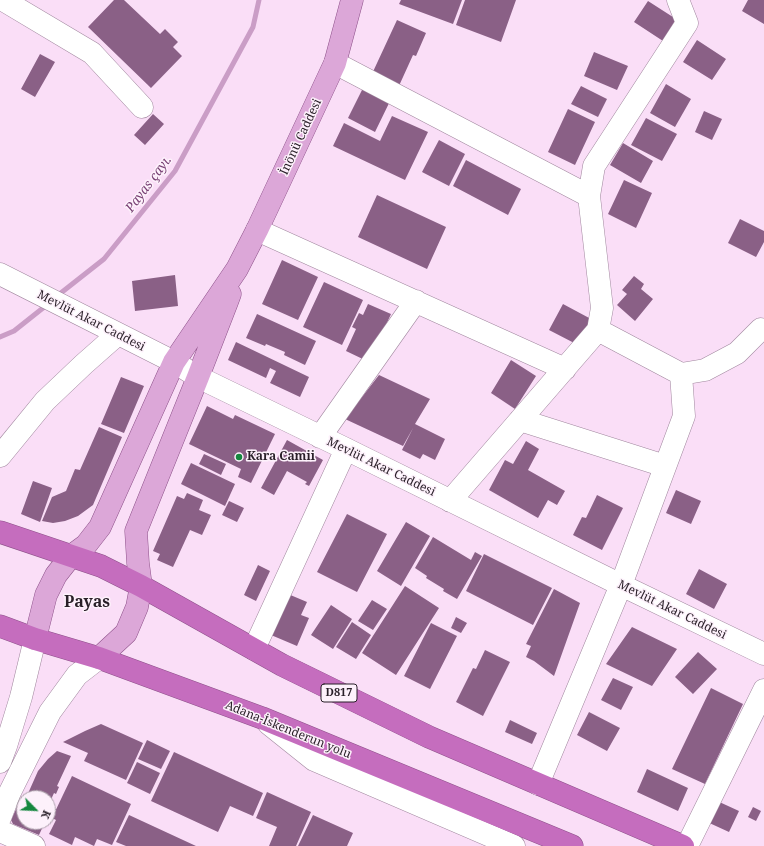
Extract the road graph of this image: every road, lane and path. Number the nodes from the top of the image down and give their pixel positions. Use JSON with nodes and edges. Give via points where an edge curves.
{"nodes":[{"id":1,"x":3,"y":0,"type":"edge"},
{"id":2,"x":352,"y":0,"type":"edge"},
{"id":3,"x":678,"y":0,"type":"edge"},
{"id":4,"x":335,"y":63,"type":"junction"},
{"id":5,"x":142,"y":107,"type":"dead end"},
{"id":6,"x":589,"y":196,"type":"junction"},
{"id":7,"x":257,"y":230,"type":"junction"},
{"id":8,"x":237,"y":270,"type":"junction"},
{"id":9,"x":3,"y":276,"type":"edge"},
{"id":10,"x":416,"y":301,"type":"junction"},
{"id":11,"x":763,"y":327,"type":"edge"},
{"id":12,"x":598,"y":330,"type":"junction"},
{"id":13,"x":118,"y":334,"type":"junction"},
{"id":14,"x":174,"y":362,"type":"junction"},
{"id":15,"x":565,"y":369,"type":"junction"},
{"id":16,"x":681,"y":374,"type":"junction"},
{"id":17,"x":198,"y":377,"type":"junction"},
{"id":18,"x":520,"y":420,"type":"junction"},
{"id":19,"x":320,"y":437,"type":"junction"},
{"id":20,"x":346,"y":449,"type":"junction"},
{"id":21,"x":0,"y":456,"type":"edge"},
{"id":22,"x":665,"y":466,"type":"junction"},
{"id":23,"x":450,"y":501,"type":"junction"},
{"id":24,"x":0,"y":532,"type":"edge"},
{"id":25,"x":71,"y":556,"type":"junction"},
{"id":26,"x":141,"y":586,"type":"junction"},
{"id":27,"x":621,"y":586,"type":"junction"},
{"id":28,"x":0,"y":626,"type":"edge"},
{"id":29,"x":35,"y":640,"type":"junction"},
{"id":30,"x":254,"y":650,"type":"junction"},
{"id":31,"x":764,"y":654,"type":"edge"},
{"id":32,"x":99,"y":658,"type":"junction"},
{"id":33,"x":764,"y":690,"type":"edge"},
{"id":34,"x":262,"y":718,"type":"junction"},
{"id":35,"x":0,"y":762,"type":"edge"},
{"id":36,"x":538,"y":784,"type":"junction"},
{"id":37,"x":0,"y":818,"type":"edge"},
{"id":38,"x":0,"y":831,"type":"edge"},
{"id":39,"x":541,"y":840,"type":"edge"},
{"id":40,"x":34,"y":846,"type":"edge"},
{"id":41,"x":514,"y":846,"type":"edge"},
{"id":42,"x":572,"y":846,"type":"edge"},
{"id":43,"x":683,"y":846,"type":"edge"},
{"id":44,"x":687,"y":846,"type":"edge"}],
"edges":[{"from":1,"to":5,"type":"street","via":[[92,52]]},
{"from":2,"to":4,"type":"main road","name":"İnönü Caddesi"},
{"from":3,"to":6,"type":"street","via":[[687,23],[594,166]]},
{"from":4,"to":6,"type":"street"},
{"from":4,"to":7,"type":"main road","name":"İnönü Caddesi"},
{"from":6,"to":12,"type":"street","via":[[602,308]]},
{"from":7,"to":8,"type":"main road","name":"İnönü Caddesi"},
{"from":7,"to":10,"type":"street"},
{"from":8,"to":14,"type":"main road"},
{"from":8,"to":17,"type":"main road"},
{"from":9,"to":13,"type":"street","name":"Mevlüt Akar Caddesi"},
{"from":10,"to":15,"type":"street"},
{"from":10,"to":19,"type":"street"},
{"from":11,"to":16,"type":"street","via":[[737,353],[705,370]]},
{"from":12,"to":15,"type":"street"},
{"from":12,"to":16,"type":"street"},
{"from":13,"to":14,"type":"street","name":"Mevlüt Akar Caddesi"},
{"from":13,"to":21,"type":"street","via":[[45,401]]},
{"from":14,"to":17,"type":"street","name":"Mevlüt Akar Caddesi"},
{"from":14,"to":25,"type":"main road","via":[[100,527],[86,545]]},
{"from":15,"to":18,"type":"street"},
{"from":16,"to":22,"type":"street","via":[[684,416]]},
{"from":17,"to":19,"type":"street","name":"Mevlüt Akar Caddesi"},
{"from":17,"to":26,"type":"main road","via":[[136,531]]},
{"from":18,"to":22,"type":"street"},
{"from":18,"to":23,"type":"street"},
{"from":19,"to":20,"type":"street","name":"Mevlüt Akar Caddesi"},
{"from":20,"to":23,"type":"street","name":"Mevlüt Akar Caddesi"},
{"from":20,"to":30,"type":"street"},
{"from":22,"to":27,"type":"street"},
{"from":23,"to":27,"type":"street","name":"Mevlüt Akar Caddesi"},
{"from":24,"to":25,"type":"highway","number":"D817"},
{"from":25,"to":26,"type":"highway","number":"D817","via":[[101,566]]},
{"from":25,"to":29,"type":"main road","via":[[56,575],[46,595]]},
{"from":26,"to":30,"type":"highway","number":"D817"},
{"from":26,"to":32,"type":"main road","via":[[137,607],[126,633]]},
{"from":27,"to":31,"type":"street","name":"Mevlüt Akar Caddesi"},
{"from":27,"to":36,"type":"street"},
{"from":28,"to":29,"type":"highway","name":"Adana-İskenderun yolu"},
{"from":29,"to":32,"type":"highway","name":"Adana-İskenderun yolu"},
{"from":29,"to":35,"type":"street","via":[[21,697]]},
{"from":30,"to":36,"type":"highway","number":"D817","via":[[429,737]]},
{"from":32,"to":34,"type":"highway","name":"Adana-İskenderun yolu"},
{"from":32,"to":37,"type":"street","via":[[77,675],[50,712],[10,792]]},
{"from":33,"to":44,"type":"street"},
{"from":34,"to":39,"type":"highway","name":"Adana-İskenderun yolu"},
{"from":34,"to":41,"type":"street","via":[[314,760]]},
{"from":36,"to":43,"type":"highway","number":"D817"},
{"from":38,"to":40,"type":"street"},
{"from":39,"to":42,"type":"highway","name":"Adana-İskenderun yolu"}]}
